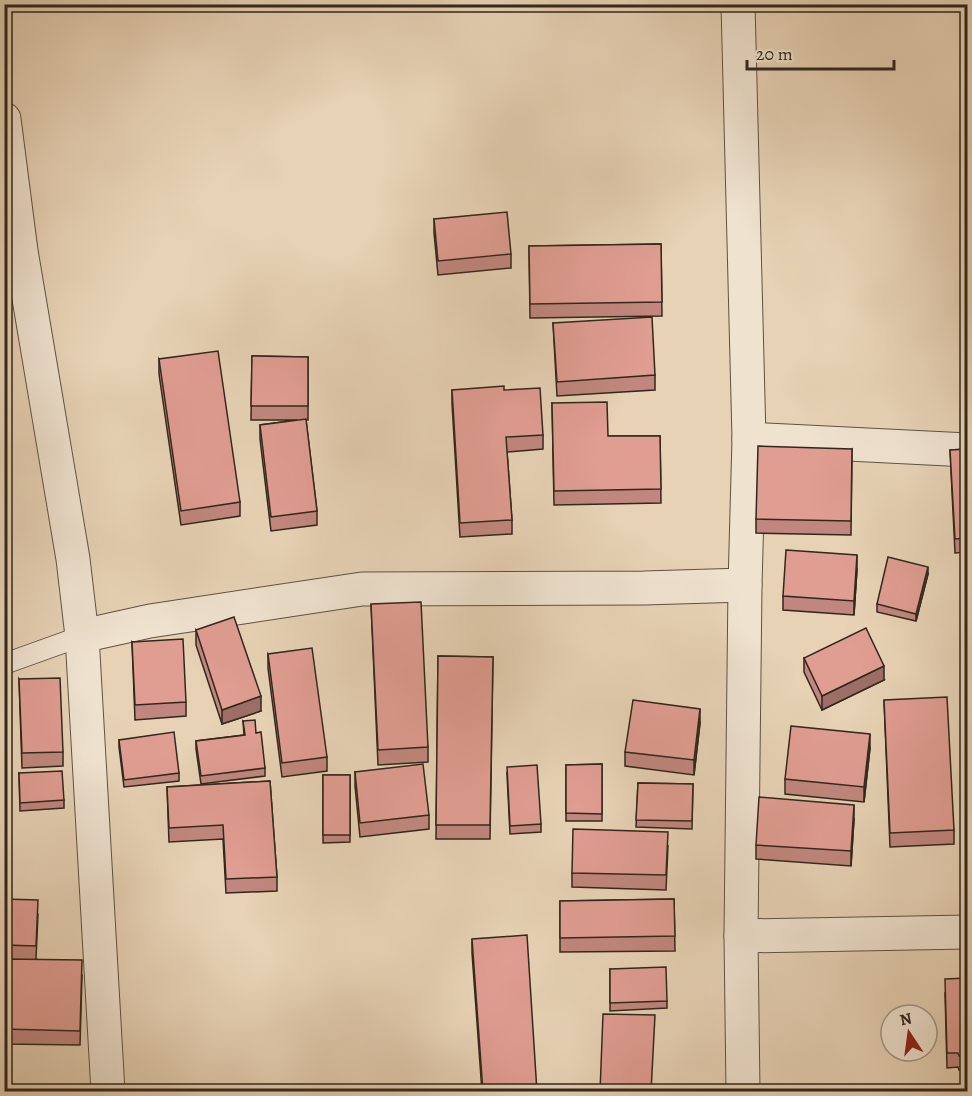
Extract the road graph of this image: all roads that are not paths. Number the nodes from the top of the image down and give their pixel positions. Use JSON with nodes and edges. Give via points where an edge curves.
{"nodes":[{"id":1,"x":738,"y":4,"type":"edge"},
{"id":2,"x":4,"y":119,"type":"edge"},
{"id":3,"x":749,"y":439,"type":"junction"},
{"id":4,"x":968,"y":450,"type":"edge"},
{"id":5,"x":745,"y":585,"type":"junction"},
{"id":6,"x":82,"y":636,"type":"junction"},
{"id":7,"x":4,"y":664,"type":"edge"},
{"id":8,"x":968,"y":932,"type":"edge"},
{"id":9,"x":741,"y":936,"type":"junction"},
{"id":10,"x":108,"y":1092,"type":"edge"},
{"id":11,"x":743,"y":1092,"type":"edge"}],
"edges":[{"from":1,"to":3,"type":"street"},
{"from":2,"to":6,"type":"street","via":[[21,251],[74,559]]},
{"from":3,"to":4,"type":"street"},
{"from":3,"to":5,"type":"street"},
{"from":5,"to":6,"type":"street","via":[[362,589],[150,621]]},
{"from":5,"to":9,"type":"street"},
{"from":6,"to":7,"type":"lane"},
{"from":6,"to":10,"type":"street"},
{"from":8,"to":9,"type":"street"},
{"from":9,"to":11,"type":"street"}]}
